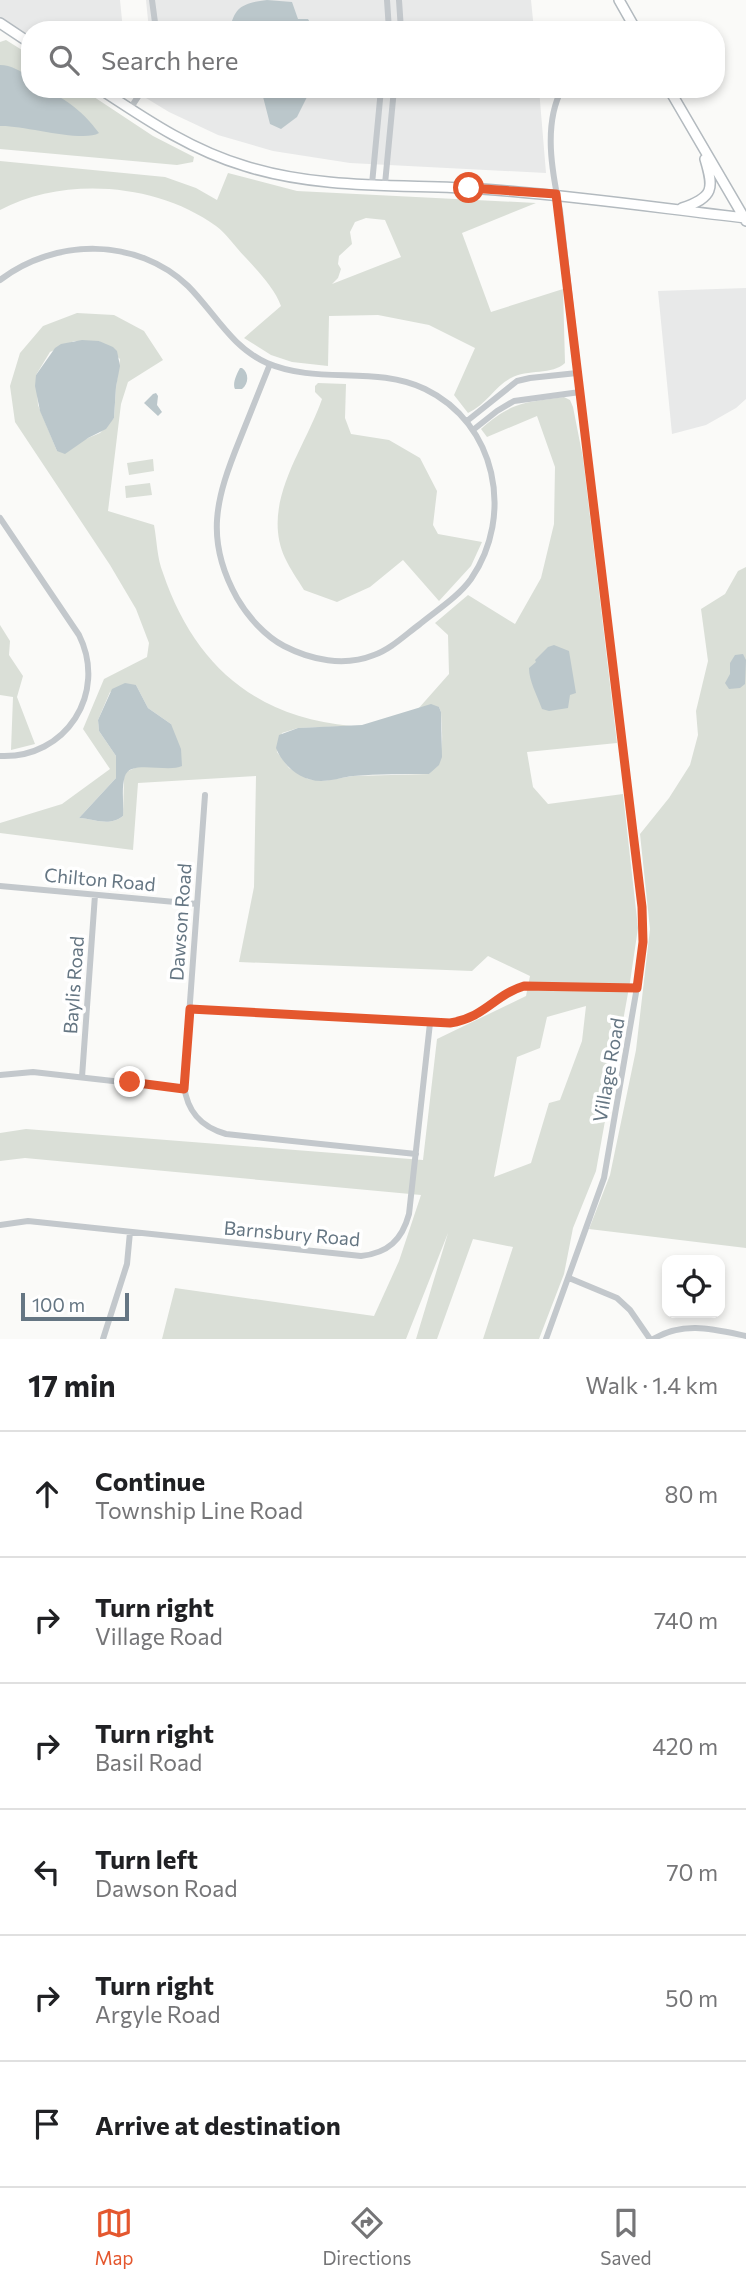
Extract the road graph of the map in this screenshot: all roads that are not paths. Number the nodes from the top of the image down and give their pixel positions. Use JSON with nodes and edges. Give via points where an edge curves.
{"nodes":[{"id":1,"x":152,"y":0,"type":"edge"},
{"id":2,"x":387,"y":0,"type":"edge"},
{"id":3,"x":399,"y":0,"type":"edge"},
{"id":4,"x":619,"y":0,"type":"edge"},
{"id":5,"x":155,"y":21,"type":"edge"},
{"id":6,"x":388,"y":21,"type":"edge"},
{"id":7,"x":400,"y":21,"type":"edge"},
{"id":8,"x":631,"y":21,"type":"edge"},
{"id":9,"x":0,"y":23,"type":"edge"},
{"id":10,"x":21,"y":37,"type":"edge"},
{"id":11,"x":114,"y":98,"type":"edge"},
{"id":12,"x":137,"y":98,"type":"edge"},
{"id":13,"x":380,"y":98,"type":"edge"},
{"id":14,"x":393,"y":98,"type":"edge"},
{"id":15,"x":557,"y":98,"type":"edge"},
{"id":16,"x":674,"y":98,"type":"edge"},
{"id":17,"x":130,"y":109,"type":"junction"},
{"id":18,"x":702,"y":147,"type":"junction"},
{"id":19,"x":372,"y":184,"type":"junction"},
{"id":20,"x":385,"y":184,"type":"junction"},
{"id":21,"x":556,"y":194,"type":"junction"},
{"id":22,"x":679,"y":209,"type":"junction"},
{"id":23,"x":745,"y":219,"type":"edge"},
{"id":24,"x":0,"y":280,"type":"edge"},
{"id":25,"x":270,"y":364,"type":"junction"},
{"id":26,"x":577,"y":373,"type":"junction"},
{"id":27,"x":580,"y":392,"type":"junction"},
{"id":28,"x":467,"y":421,"type":"junction"},
{"id":29,"x":473,"y":430,"type":"junction"},
{"id":30,"x":0,"y":518,"type":"edge"},
{"id":31,"x":3,"y":528,"type":"edge"},
{"id":32,"x":0,"y":755,"type":"edge"},
{"id":33,"x":205,"y":795,"type":"dead end"},
{"id":34,"x":0,"y":886,"type":"edge"},
{"id":35,"x":95,"y":895,"type":"junction"},
{"id":36,"x":197,"y":904,"type":"junction"},
{"id":37,"x":637,"y":988,"type":"junction"},
{"id":38,"x":190,"y":1009,"type":"junction"},
{"id":39,"x":430,"y":1023,"type":"junction"},
{"id":40,"x":0,"y":1074,"type":"edge"},
{"id":41,"x":82,"y":1077,"type":"junction"},
{"id":42,"x":184,"y":1089,"type":"junction"},
{"id":43,"x":416,"y":1154,"type":"junction"},
{"id":44,"x":0,"y":1224,"type":"edge"},
{"id":45,"x":130,"y":1232,"type":"junction"},
{"id":46,"x":569,"y":1278,"type":"junction"},
{"id":47,"x":746,"y":1336,"type":"edge"},
{"id":48,"x":103,"y":1339,"type":"edge"},
{"id":49,"x":546,"y":1339,"type":"edge"},
{"id":50,"x":652,"y":1339,"type":"edge"}],
"edges":[{"from":1,"to":5,"type":"street"},
{"from":2,"to":6,"type":"street"},
{"from":3,"to":7,"type":"street"},
{"from":4,"to":8,"type":"street"},
{"from":9,"to":10,"type":"street"},
{"from":11,"to":17,"type":"street"},
{"from":12,"to":17,"type":"street"},
{"from":13,"to":19,"type":"street"},
{"from":14,"to":20,"type":"street"},
{"from":15,"to":21,"type":"street","name":"Village Road","via":[[552,120]]},
{"from":16,"to":18,"type":"street"},
{"from":17,"to":19,"type":"street","via":[[188,144],[246,166],[306,179]]},
{"from":18,"to":22,"type":"street","via":[[710,190],[700,202]]},
{"from":18,"to":23,"type":"street"},
{"from":19,"to":20,"type":"street"},
{"from":20,"to":21,"type":"street"},
{"from":21,"to":22,"type":"street"},
{"from":21,"to":26,"type":"street","name":"Village Road"},
{"from":22,"to":23,"type":"street"},
{"from":24,"to":25,"type":"street","via":[[58,252],[110,249],[141,257],[182,282],[234,340]]},
{"from":25,"to":28,"type":"street","via":[[300,374],[374,376],[407,382],[446,401]]},
{"from":25,"to":29,"type":"street","via":[[224,477],[215,525],[218,554],[227,581],[257,625],[305,656],[350,661],[390,648],[470,581],[492,531],[496,508],[491,466]]},
{"from":26,"to":27,"type":"street","name":"Village Road"},
{"from":26,"to":28,"type":"street","via":[[517,381]]},
{"from":27,"to":29,"type":"street","via":[[514,401]]},
{"from":27,"to":37,"type":"street","name":"Village Road","via":[[642,907]]},
{"from":28,"to":29,"type":"street"},
{"from":30,"to":31,"type":"street"},
{"from":31,"to":32,"type":"street","via":[[79,635],[86,649],[88,680],[76,717],[63,734],[28,754]]},
{"from":33,"to":36,"type":"street","name":"Dawson Road"},
{"from":34,"to":35,"type":"street","name":"Chilton Road"},
{"from":35,"to":36,"type":"street","name":"Chilton Road"},
{"from":35,"to":41,"type":"street","name":"Baylis Road"},
{"from":36,"to":38,"type":"street","name":"Dawson Road"},
{"from":37,"to":39,"type":"street","via":[[524,986],[512,989],[473,1017]]},
{"from":37,"to":46,"type":"street","name":"Village Road","via":[[604,1178]]},
{"from":38,"to":39,"type":"street"},
{"from":38,"to":42,"type":"street","name":"Dawson Road"},
{"from":39,"to":43,"type":"street","name":"Barnsbury Road"},
{"from":40,"to":41,"type":"street"},
{"from":41,"to":42,"type":"street"},
{"from":42,"to":43,"type":"street","via":[[193,1113],[215,1131]]},
{"from":43,"to":45,"type":"street","name":"Barnsbury Road","via":[[406,1227],[398,1240],[372,1255]]},
{"from":44,"to":45,"type":"street","name":"Barnsbury Road","via":[[28,1222]]},
{"from":45,"to":48,"type":"street","via":[[127,1264]]},
{"from":46,"to":49,"type":"street","name":"Village Road"},
{"from":46,"to":50,"type":"street","via":[[617,1298]]},
{"from":47,"to":50,"type":"street","via":[[687,1327]]}]}
